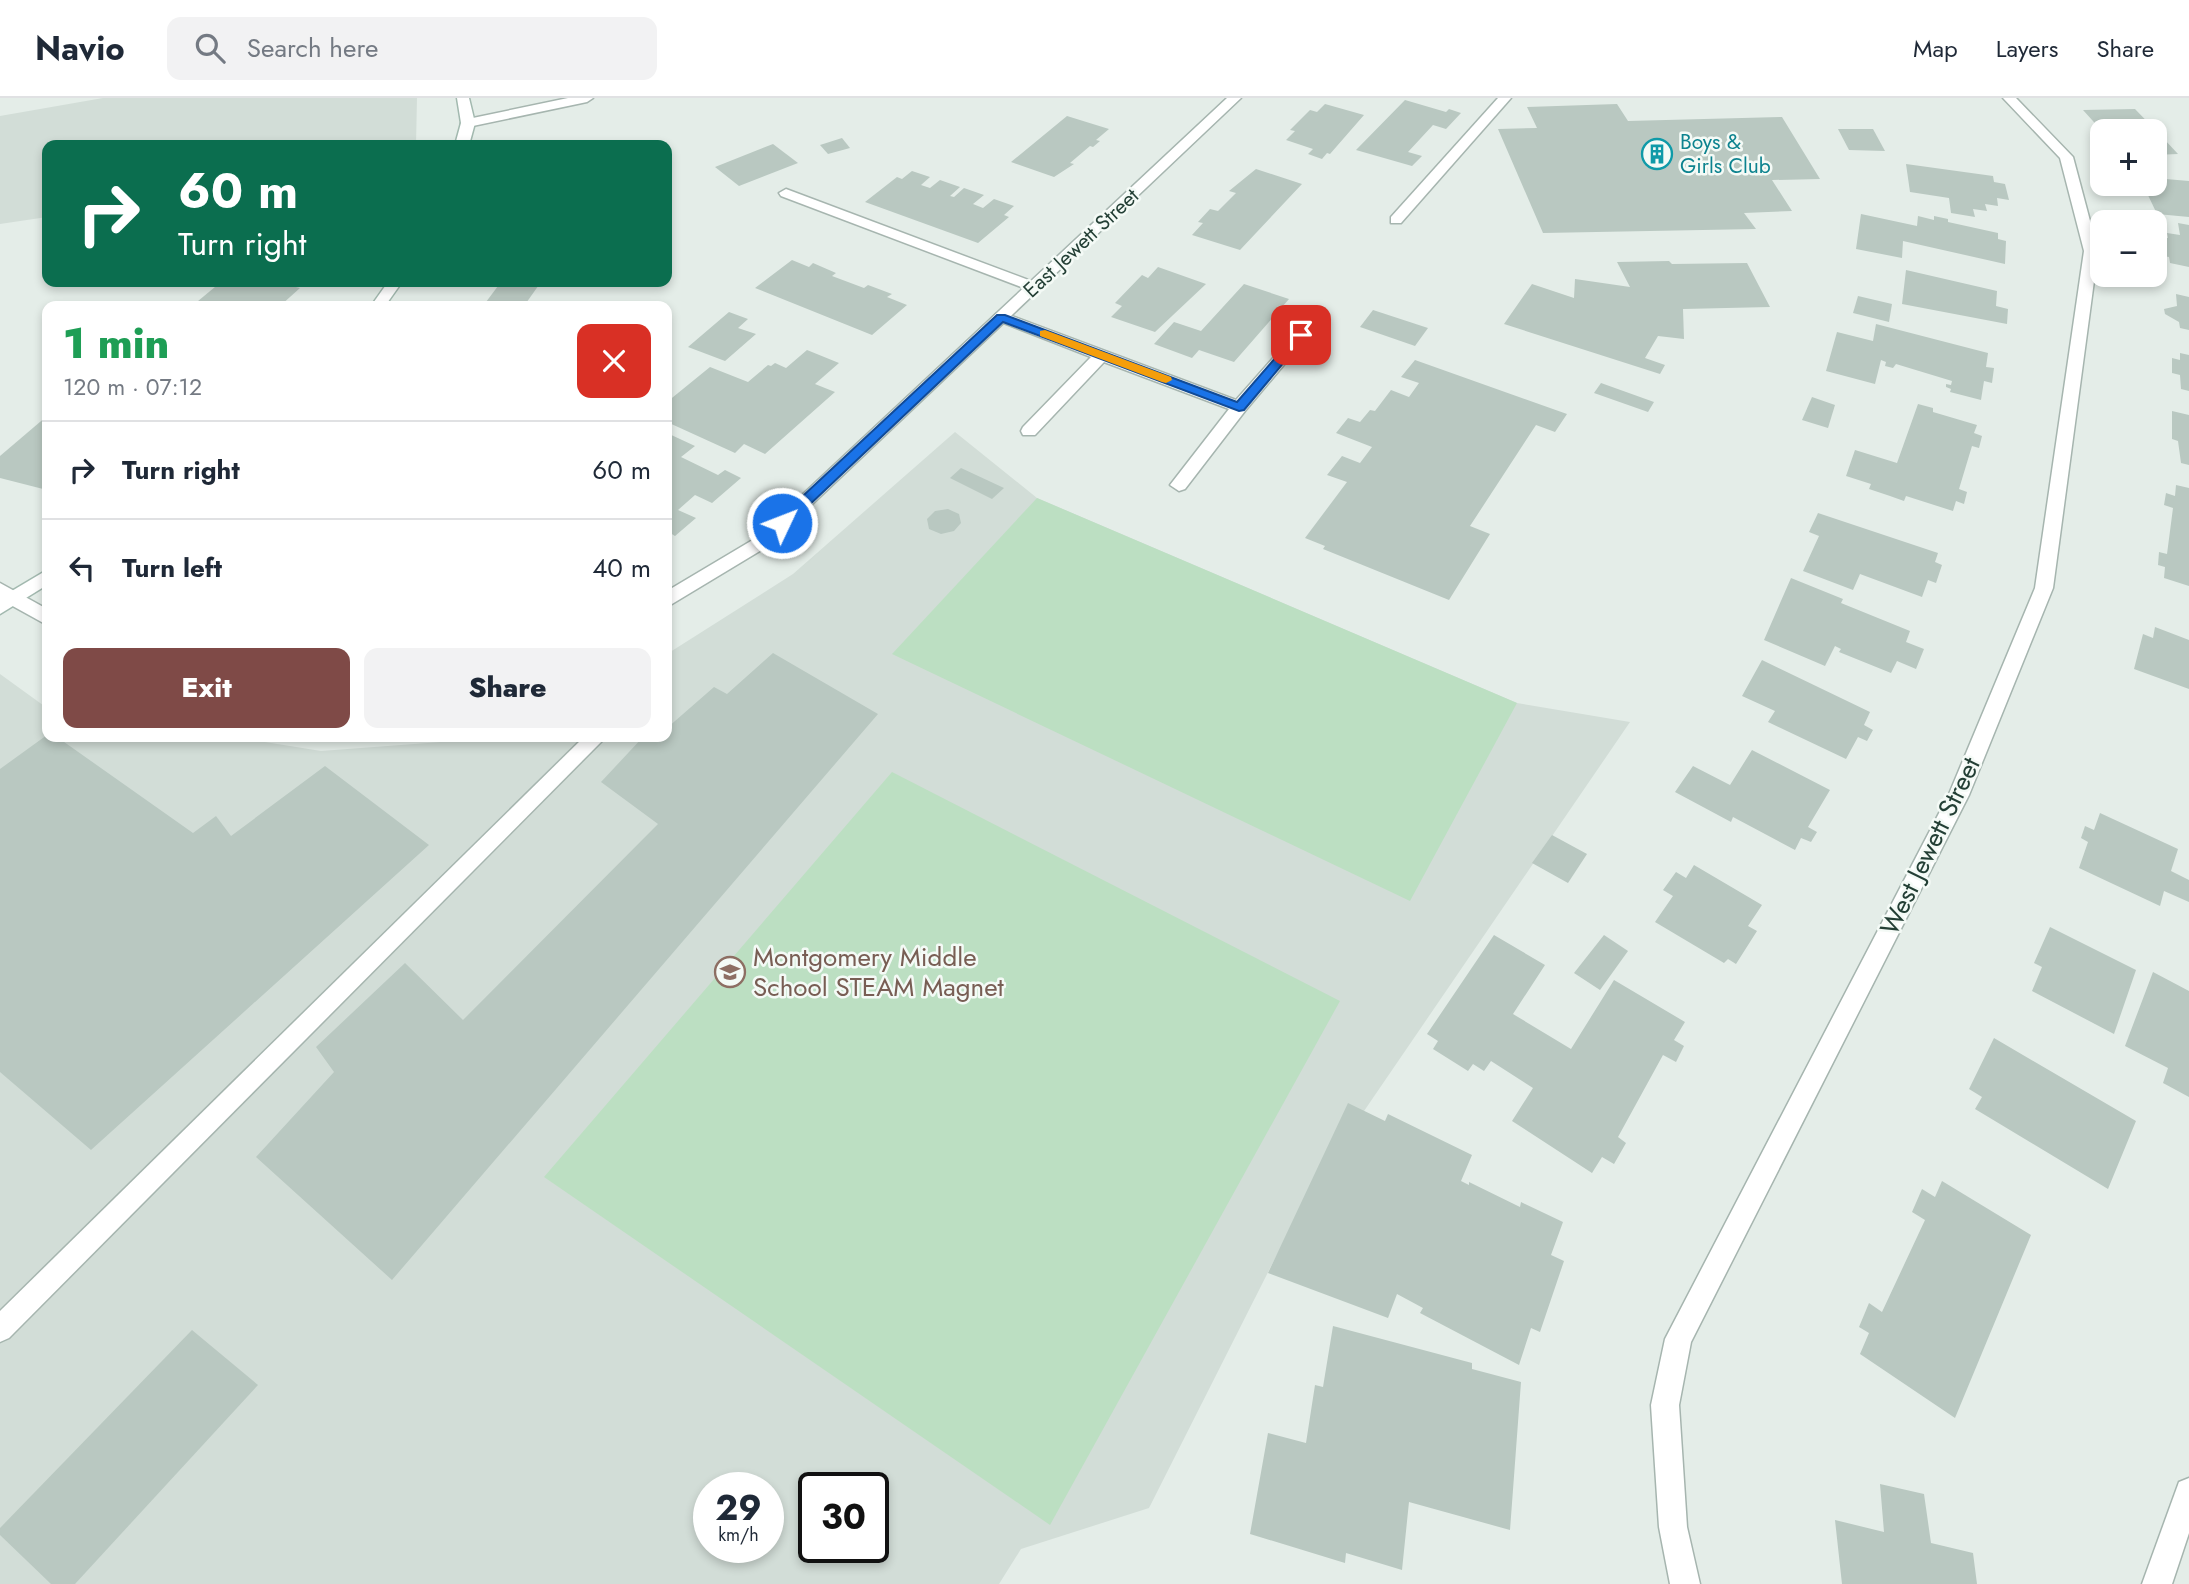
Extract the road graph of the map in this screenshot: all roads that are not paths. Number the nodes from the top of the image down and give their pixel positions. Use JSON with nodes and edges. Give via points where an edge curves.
{"nodes":[{"id":1,"x":463,"y":98,"type":"edge"},
{"id":2,"x":587,"y":98,"type":"edge"},
{"id":3,"x":1235,"y":98,"type":"edge"},
{"id":4,"x":1505,"y":98,"type":"edge"},
{"id":5,"x":2009,"y":98,"type":"edge"},
{"id":6,"x":468,"y":123,"type":"junction"},
{"id":7,"x":463,"y":140,"type":"edge"},
{"id":8,"x":786,"y":193,"type":"dead end"},
{"id":9,"x":1395,"y":220,"type":"dead end"},
{"id":10,"x":392,"y":287,"type":"edge"},
{"id":11,"x":1034,"y":287,"type":"junction"},
{"id":12,"x":381,"y":301,"type":"edge"},
{"id":13,"x":1001,"y":317,"type":"junction"},
{"id":14,"x":1301,"y":335,"type":"dead end"},
{"id":15,"x":1101,"y":355,"type":"junction"},
{"id":16,"x":1239,"y":407,"type":"junction"},
{"id":17,"x":1029,"y":431,"type":"dead end"},
{"id":18,"x":1178,"y":485,"type":"dead end"},
{"id":19,"x":42,"y":579,"type":"edge"},
{"id":20,"x":672,"y":597,"type":"edge"},
{"id":21,"x":5,"y":599,"type":"edge"},
{"id":22,"x":42,"y":616,"type":"edge"},
{"id":23,"x":591,"y":742,"type":"edge"},
{"id":24,"x":0,"y":1329,"type":"edge"},
{"id":25,"x":2189,"y":1492,"type":"edge"},
{"id":26,"x":1685,"y":1584,"type":"edge"},
{"id":27,"x":2157,"y":1584,"type":"edge"}],
"edges":[{"from":1,"to":6,"type":"street"},
{"from":2,"to":6,"type":"street"},
{"from":3,"to":11,"type":"street","name":"East Jewett Street"},
{"from":4,"to":9,"type":"street"},
{"from":5,"to":26,"type":"street","name":"West Jewett Street","via":[[2066,157],[2091,251],[2044,588],[1959,795],[1678,1339],[1665,1405],[1673,1527]]},
{"from":6,"to":7,"type":"street"},
{"from":8,"to":11,"type":"street"},
{"from":10,"to":12,"type":"street"},
{"from":11,"to":13,"type":"street","name":"East Jewett Street"},
{"from":13,"to":15,"type":"street"},
{"from":13,"to":20,"type":"street","name":"East Jewett Street","via":[[762,542]]},
{"from":14,"to":16,"type":"street"},
{"from":15,"to":16,"type":"street"},
{"from":15,"to":17,"type":"street"},
{"from":16,"to":18,"type":"street"},
{"from":19,"to":21,"type":"street"},
{"from":21,"to":22,"type":"street"},
{"from":23,"to":24,"type":"street"},
{"from":25,"to":27,"type":"street"}]}
